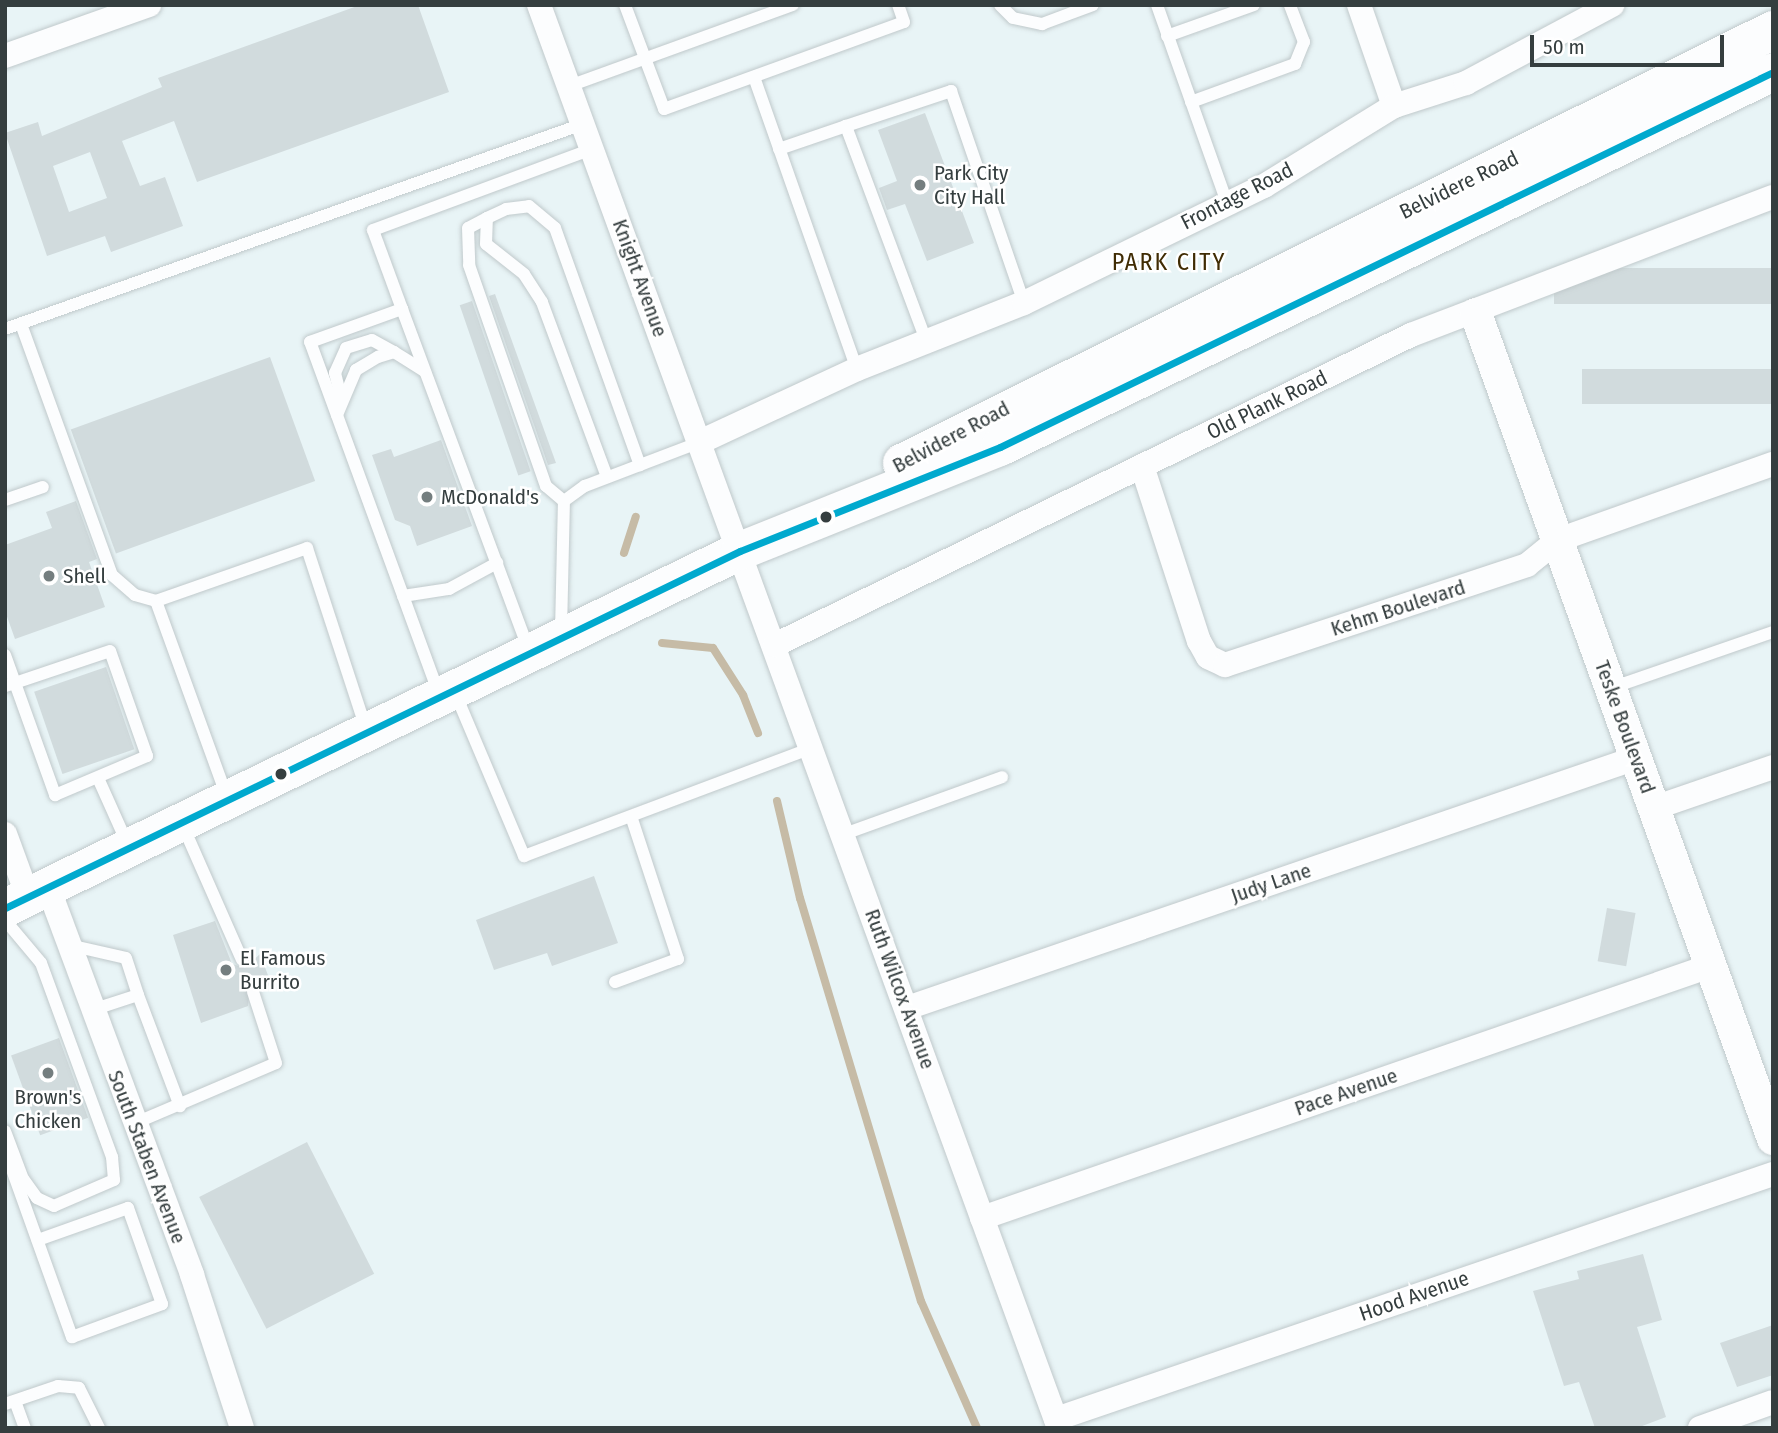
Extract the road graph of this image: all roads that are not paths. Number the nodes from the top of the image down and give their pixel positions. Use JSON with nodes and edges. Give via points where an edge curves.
{"nodes":[{"id":1,"x":149,"y":5,"type":"edge"},
{"id":2,"x":539,"y":5,"type":"edge"},
{"id":3,"x":625,"y":5,"type":"edge"},
{"id":4,"x":793,"y":5,"type":"edge"},
{"id":5,"x":898,"y":5,"type":"edge"},
{"id":6,"x":1000,"y":5,"type":"edge"},
{"id":7,"x":1093,"y":5,"type":"edge"},
{"id":8,"x":1157,"y":5,"type":"edge"},
{"id":9,"x":1254,"y":5,"type":"edge"},
{"id":10,"x":1290,"y":5,"type":"edge"},
{"id":11,"x":1359,"y":5,"type":"edge"},
{"id":12,"x":1612,"y":5,"type":"edge"},
{"id":13,"x":1578,"y":14,"type":"edge"},
{"id":14,"x":1773,"y":30,"type":"edge"},
{"id":15,"x":1167,"y":36,"type":"junction"},
{"id":16,"x":5,"y":56,"type":"edge"},
{"id":17,"x":645,"y":58,"type":"junction"},
{"id":18,"x":1773,"y":72,"type":"edge"},
{"id":19,"x":754,"y":77,"type":"junction"},
{"id":20,"x":569,"y":86,"type":"junction"},
{"id":21,"x":1191,"y":102,"type":"junction"},
{"id":22,"x":1394,"y":106,"type":"junction"},
{"id":23,"x":583,"y":124,"type":"junction"},
{"id":24,"x":846,"y":126,"type":"junction"},
{"id":25,"x":592,"y":149,"type":"junction"},
{"id":26,"x":779,"y":149,"type":"junction"},
{"id":27,"x":1773,"y":197,"type":"edge"},
{"id":28,"x":1227,"y":203,"type":"junction"},
{"id":29,"x":487,"y":218,"type":"junction"},
{"id":30,"x":1024,"y":303,"type":"junction"},
{"id":31,"x":402,"y":309,"type":"junction"},
{"id":32,"x":1476,"y":314,"type":"junction"},
{"id":33,"x":21,"y":324,"type":"junction"},
{"id":34,"x":5,"y":330,"type":"edge"},
{"id":35,"x":927,"y":343,"type":"junction"},
{"id":36,"x":394,"y":352,"type":"junction"},
{"id":37,"x":857,"y":369,"type":"junction"},
{"id":38,"x":425,"y":372,"type":"junction"},
{"id":39,"x":342,"y":401,"type":"junction"},
{"id":40,"x":337,"y":415,"type":"junction"},
{"id":41,"x":700,"y":442,"type":"junction"},
{"id":42,"x":1773,"y":464,"type":"edge"},
{"id":43,"x":640,"y":465,"type":"junction"},
{"id":44,"x":1142,"y":466,"type":"junction"},
{"id":45,"x":607,"y":477,"type":"junction"},
{"id":46,"x":43,"y":487,"type":"dead end"},
{"id":47,"x":5,"y":500,"type":"edge"},
{"id":48,"x":564,"y":501,"type":"junction"},
{"id":49,"x":1558,"y":540,"type":"junction"},
{"id":50,"x":740,"y":551,"type":"junction"},
{"id":51,"x":497,"y":563,"type":"junction"},
{"id":52,"x":403,"y":596,"type":"junction"},
{"id":53,"x":156,"y":601,"type":"junction"},
{"id":54,"x":1773,"y":632,"type":"edge"},
{"id":55,"x":775,"y":645,"type":"junction"},
{"id":56,"x":546,"y":646,"type":"junction"},
{"id":57,"x":5,"y":655,"type":"edge"},
{"id":58,"x":10,"y":685,"type":"edge"},
{"id":59,"x":1611,"y":688,"type":"junction"},
{"id":60,"x":447,"y":694,"type":"junction"},
{"id":61,"x":367,"y":733,"type":"junction"},
{"id":62,"x":813,"y":748,"type":"junction"},
{"id":63,"x":1636,"y":758,"type":"junction"},
{"id":64,"x":1773,"y":767,"type":"edge"},
{"id":65,"x":98,"y":778,"type":"junction"},
{"id":66,"x":1002,"y":778,"type":"dead end"},
{"id":67,"x":228,"y":800,"type":"junction"},
{"id":68,"x":1654,"y":808,"type":"junction"},
{"id":69,"x":632,"y":819,"type":"junction"},
{"id":70,"x":181,"y":823,"type":"junction"},
{"id":71,"x":5,"y":834,"type":"edge"},
{"id":72,"x":844,"y":834,"type":"junction"},
{"id":73,"x":130,"y":848,"type":"junction"},
{"id":74,"x":22,"y":903,"type":"edge"},
{"id":75,"x":69,"y":945,"type":"junction"},
{"id":76,"x":242,"y":960,"type":"dead end"},
{"id":77,"x":1710,"y":966,"type":"junction"},
{"id":78,"x":615,"y":982,"type":"dead end"},
{"id":79,"x":253,"y":992,"type":"dead end"},
{"id":80,"x":138,"y":995,"type":"junction"},
{"id":81,"x":907,"y":1008,"type":"junction"},
{"id":82,"x":92,"y":1010,"type":"junction"},
{"id":83,"x":1765,"y":1092,"type":"edge"},
{"id":84,"x":180,"y":1105,"type":"junction"},
{"id":85,"x":133,"y":1124,"type":"junction"},
{"id":86,"x":5,"y":1131,"type":"edge"},
{"id":87,"x":1773,"y":1139,"type":"edge"},
{"id":88,"x":5,"y":1150,"type":"edge"},
{"id":89,"x":1773,"y":1174,"type":"edge"},
{"id":90,"x":982,"y":1218,"type":"junction"},
{"id":91,"x":38,"y":1240,"type":"junction"},
{"id":92,"x":10,"y":1402,"type":"edge"},
{"id":93,"x":1773,"y":1402,"type":"edge"},
{"id":94,"x":1057,"y":1423,"type":"edge"},
{"id":95,"x":25,"y":1428,"type":"edge"},
{"id":96,"x":99,"y":1428,"type":"edge"},
{"id":97,"x":242,"y":1428,"type":"edge"},
{"id":98,"x":1700,"y":1428,"type":"edge"}],
"edges":[{"from":1,"to":16,"type":"street"},
{"from":2,"to":20,"type":"street","name":"Knight Avenue"},
{"from":3,"to":17,"type":"lane"},
{"from":4,"to":17,"type":"lane"},
{"from":5,"to":19,"type":"lane","via":[[904,22]]},
{"from":6,"to":7,"type":"lane","via":[[1013,18],[1042,24]]},
{"from":8,"to":15,"type":"lane"},
{"from":9,"to":15,"type":"lane"},
{"from":10,"to":21,"type":"lane","via":[[1304,42],[1295,64]]},
{"from":11,"to":22,"type":"street"},
{"from":12,"to":13,"type":"street","name":"Frontage Road"},
{"from":13,"to":22,"type":"street","name":"Frontage Road","via":[[1466,83]]},
{"from":14,"to":50,"type":"main road","name":"Belvidere Road","via":[[986,418]]},
{"from":15,"to":21,"type":"lane"},
{"from":17,"to":19,"type":"lane","via":[[664,109]]},
{"from":17,"to":20,"type":"lane"},
{"from":18,"to":50,"type":"main road","name":"Belvidere Road","via":[[1000,447]]},
{"from":19,"to":26,"type":"lane"},
{"from":20,"to":23,"type":"street","name":"Knight Avenue"},
{"from":21,"to":28,"type":"lane"},
{"from":22,"to":28,"type":"street","name":"Frontage Road"},
{"from":23,"to":25,"type":"street","name":"Knight Avenue"},
{"from":23,"to":33,"type":"lane"},
{"from":24,"to":26,"type":"lane"},
{"from":24,"to":30,"type":"lane","via":[[951,91]]},
{"from":24,"to":35,"type":"lane"},
{"from":25,"to":31,"type":"lane","via":[[373,230]]},
{"from":25,"to":41,"type":"street","name":"Knight Avenue"},
{"from":26,"to":37,"type":"lane"},
{"from":27,"to":32,"type":"street","name":"Old Plank Road","via":[[1533,285]]},
{"from":28,"to":30,"type":"street","name":"Frontage Road"},
{"from":29,"to":43,"type":"lane","via":[[529,206],[555,228]]},
{"from":29,"to":45,"type":"lane","via":[[486,244],[524,274],[542,302]]},
{"from":29,"to":48,"type":"lane","via":[[468,228],[469,265],[545,485]]},
{"from":30,"to":35,"type":"street","name":"Frontage Road"},
{"from":31,"to":38,"type":"lane"},
{"from":31,"to":40,"type":"lane","via":[[310,342]]},
{"from":32,"to":44,"type":"street","name":"Old Plank Road","via":[[1410,335]]},
{"from":32,"to":49,"type":"street","name":"Teske Boulevard"},
{"from":33,"to":34,"type":"lane"},
{"from":33,"to":53,"type":"lane","via":[[112,575],[135,595]]},
{"from":35,"to":37,"type":"street","name":"Frontage Road"},
{"from":36,"to":38,"type":"lane"},
{"from":36,"to":39,"type":"lane","via":[[356,370]]},
{"from":36,"to":39,"type":"lane","via":[[372,340],[345,348],[335,373]]},
{"from":37,"to":41,"type":"street","name":"Frontage Road"},
{"from":38,"to":51,"type":"lane"},
{"from":39,"to":40,"type":"lane"},
{"from":40,"to":52,"type":"lane"},
{"from":41,"to":43,"type":"lane"},
{"from":41,"to":50,"type":"street","name":"Knight Avenue"},
{"from":42,"to":49,"type":"street","name":"Kehm Boulevard"},
{"from":43,"to":45,"type":"lane"},
{"from":44,"to":49,"type":"street","name":"Kehm Boulevard","via":[[1199,641],[1209,657],[1225,665],[1527,565]]},
{"from":44,"to":55,"type":"street","name":"Old Plank Road"},
{"from":45,"to":48,"type":"lane"},
{"from":46,"to":47,"type":"lane"},
{"from":48,"to":56,"type":"lane"},
{"from":49,"to":59,"type":"street","name":"Teske Boulevard"},
{"from":50,"to":55,"type":"street","name":"Ruth Wilcox Avenue"},
{"from":50,"to":56,"type":"main road"},
{"from":51,"to":52,"type":"lane","via":[[449,589]]},
{"from":51,"to":56,"type":"lane"},
{"from":52,"to":60,"type":"lane"},
{"from":53,"to":61,"type":"lane","via":[[307,548]]},
{"from":53,"to":67,"type":"lane"},
{"from":54,"to":59,"type":"lane"},
{"from":55,"to":62,"type":"street","name":"Ruth Wilcox Avenue"},
{"from":56,"to":60,"type":"main road"},
{"from":57,"to":58,"type":"lane"},
{"from":58,"to":65,"type":"lane","via":[[55,795]]},
{"from":58,"to":65,"type":"lane","via":[[110,652],[147,756]]},
{"from":59,"to":63,"type":"street","name":"Teske Boulevard"},
{"from":60,"to":61,"type":"main road"},
{"from":60,"to":69,"type":"lane","via":[[524,856]]},
{"from":61,"to":67,"type":"main road"},
{"from":62,"to":69,"type":"lane"},
{"from":62,"to":72,"type":"street","name":"Ruth Wilcox Avenue"},
{"from":63,"to":68,"type":"street","name":"Teske Boulevard"},
{"from":63,"to":81,"type":"street","name":"Judy Lane"},
{"from":64,"to":68,"type":"street"},
{"from":65,"to":73,"type":"lane"},
{"from":66,"to":72,"type":"lane"},
{"from":67,"to":70,"type":"main road"},
{"from":68,"to":77,"type":"street","name":"Teske Boulevard"},
{"from":69,"to":78,"type":"lane","via":[[678,959]]},
{"from":70,"to":73,"type":"main road"},
{"from":70,"to":76,"type":"lane"},
{"from":71,"to":74,"type":"street","name":"South Staben Avenue"},
{"from":72,"to":81,"type":"street","name":"Ruth Wilcox Avenue"},
{"from":73,"to":74,"type":"main road"},
{"from":74,"to":75,"type":"street","name":"South Staben Avenue"},
{"from":74,"to":86,"type":"lane","via":[[112,1157],[114,1180],[54,1206],[23,1179]]},
{"from":75,"to":80,"type":"lane","via":[[126,958]]},
{"from":75,"to":82,"type":"street","name":"South Staben Avenue"},
{"from":77,"to":83,"type":"street","name":"Teske Boulevard"},
{"from":77,"to":90,"type":"street","name":"Pace Avenue"},
{"from":79,"to":84,"type":"lane","via":[[276,1063]]},
{"from":80,"to":82,"type":"lane"},
{"from":80,"to":84,"type":"lane"},
{"from":81,"to":90,"type":"street","name":"Ruth Wilcox Avenue"},
{"from":82,"to":85,"type":"street","name":"South Staben Avenue"},
{"from":83,"to":87,"type":"street","name":"Teske Boulevard"},
{"from":84,"to":85,"type":"lane"},
{"from":85,"to":97,"type":"street","name":"South Staben Avenue","via":[[192,1275]]},
{"from":88,"to":91,"type":"lane"},
{"from":89,"to":94,"type":"street","name":"Hood Avenue"},
{"from":90,"to":94,"type":"street","name":"Ruth Wilcox Avenue"},
{"from":91,"to":91,"type":"lane","via":[[72,1337],[162,1304],[128,1208]]},
{"from":92,"to":95,"type":"lane"},
{"from":92,"to":96,"type":"lane","via":[[58,1386],[79,1388]]},
{"from":93,"to":98,"type":"street"}]}
